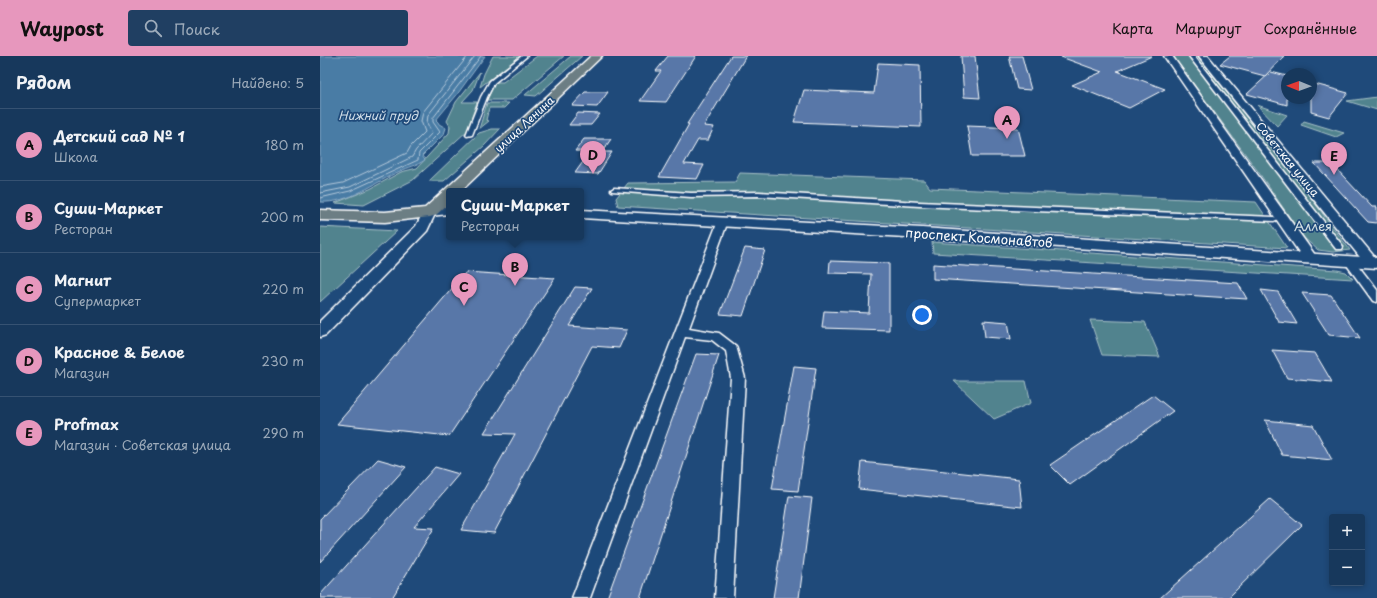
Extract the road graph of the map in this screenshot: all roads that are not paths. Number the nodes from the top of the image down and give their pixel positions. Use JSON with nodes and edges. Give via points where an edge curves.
{"nodes":[{"id":1,"x":525,"y":56,"type":"edge"},
{"id":2,"x":597,"y":56,"type":"edge"},
{"id":3,"x":1168,"y":56,"type":"edge"},
{"id":4,"x":1191,"y":56,"type":"edge"},
{"id":5,"x":1202,"y":56,"type":"edge"},
{"id":6,"x":469,"y":134,"type":"dead end"},
{"id":7,"x":455,"y":188,"type":"edge"},
{"id":8,"x":614,"y":190,"type":"dead end"},
{"id":9,"x":446,"y":197,"type":"edge"},
{"id":10,"x":446,"y":210,"type":"edge"},
{"id":11,"x":430,"y":212,"type":"junction"},
{"id":12,"x":584,"y":214,"type":"edge"},
{"id":13,"x":320,"y":215,"type":"edge"},
{"id":14,"x":1274,"y":220,"type":"dead end"},
{"id":15,"x":723,"y":221,"type":"junction"},
{"id":16,"x":1339,"y":247,"type":"dead end"},
{"id":17,"x":1310,"y":258,"type":"junction"},
{"id":18,"x":1349,"y":261,"type":"junction"},
{"id":19,"x":1374,"y":263,"type":"edge"},
{"id":20,"x":1377,"y":298,"type":"edge"},
{"id":21,"x":320,"y":331,"type":"edge"},
{"id":22,"x":681,"y":332,"type":"junction"},
{"id":23,"x":581,"y":598,"type":"edge"},
{"id":24,"x":724,"y":598,"type":"edge"}],
"edges":[{"from":1,"to":6,"type":"street","via":[[492,82]]},
{"from":2,"to":7,"type":"main road","name":"улица Ленина"},
{"from":3,"to":17,"type":"street"},
{"from":4,"to":16,"type":"street"},
{"from":5,"to":19,"type":"street","name":"Советская улица"},
{"from":8,"to":14,"type":"street","via":[[691,195],[759,194]]},
{"from":9,"to":11,"type":"main road"},
{"from":10,"to":11,"type":"main road"},
{"from":11,"to":13,"type":"main road","via":[[385,217]]},
{"from":11,"to":21,"type":"street","via":[[422,228]]},
{"from":12,"to":15,"type":"main road","name":"проспект Космонавтов"},
{"from":15,"to":17,"type":"main road","name":"проспект Космонавтов"},
{"from":15,"to":22,"type":"street"},
{"from":17,"to":18,"type":"main road","name":"проспект Космонавтов"},
{"from":18,"to":19,"type":"main road","name":"проспект Космонавтов"},
{"from":18,"to":20,"type":"street"},
{"from":22,"to":23,"type":"street"},
{"from":22,"to":24,"type":"street","via":[[715,336],[732,349],[738,378]]}]}
